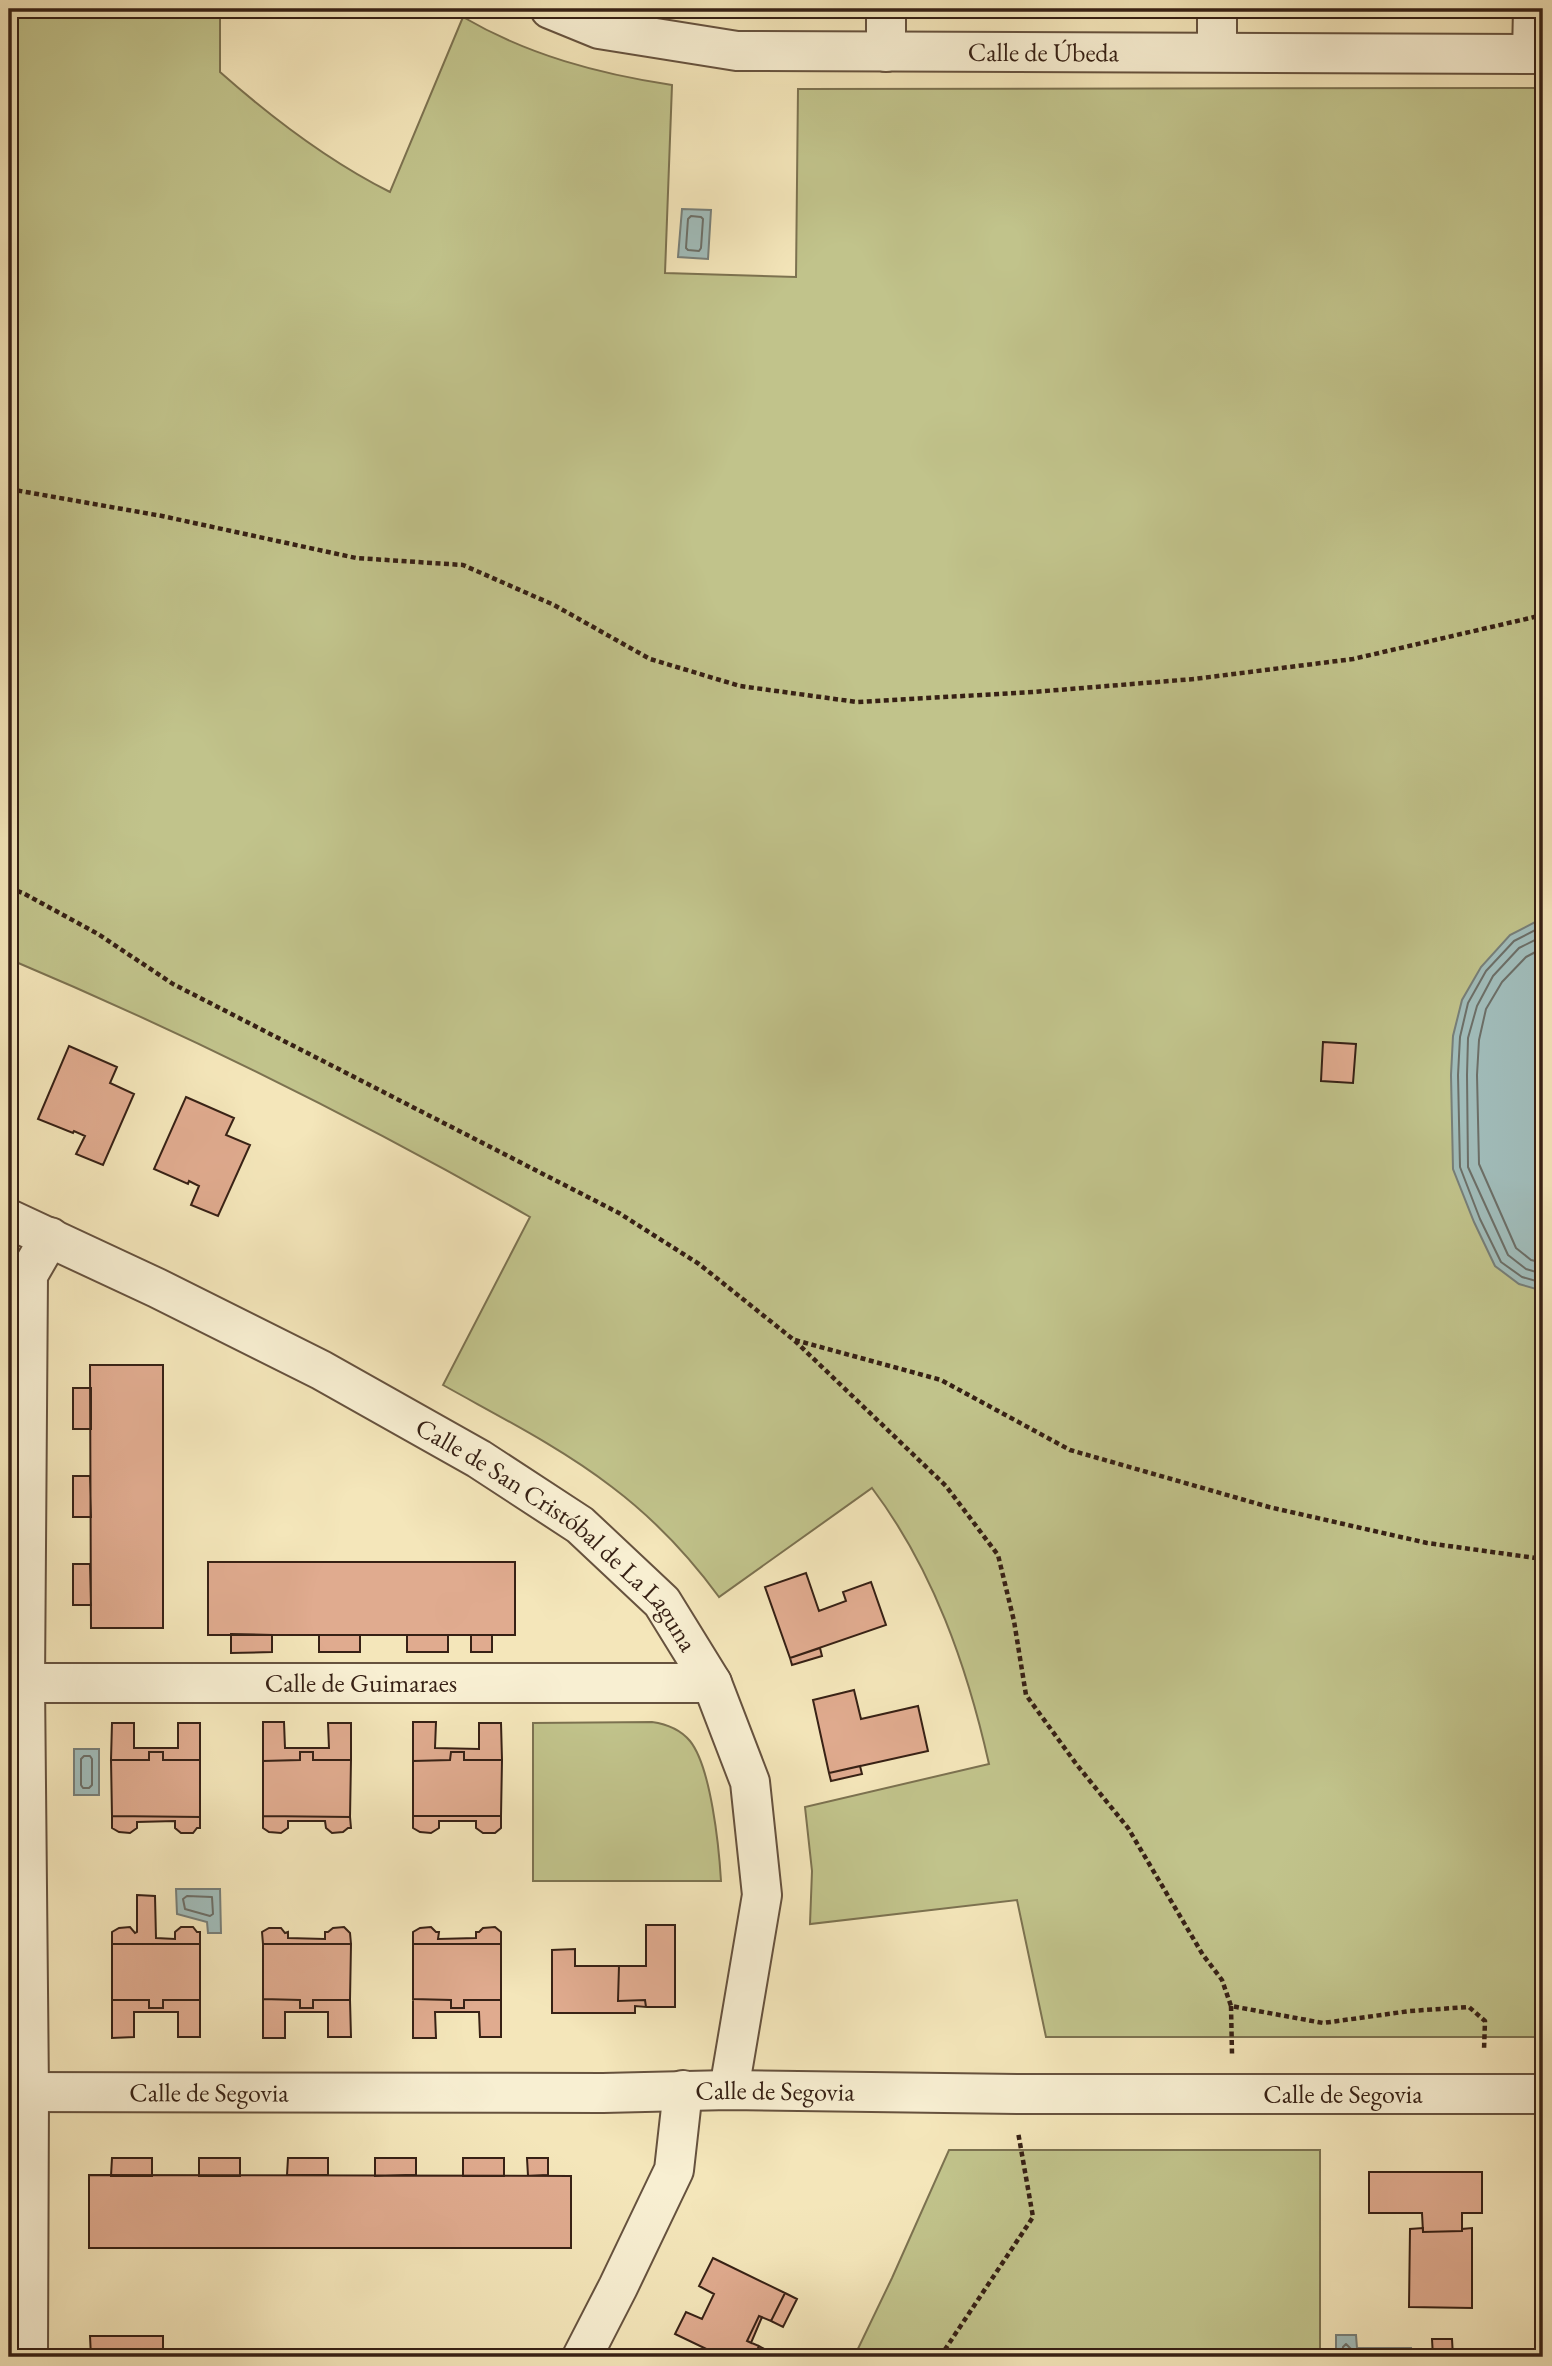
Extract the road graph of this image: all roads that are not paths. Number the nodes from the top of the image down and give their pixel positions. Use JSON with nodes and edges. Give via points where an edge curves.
{"nodes":[{"id":1,"x":550,"y":9,"type":"edge"},
{"id":2,"x":886,"y":9,"type":"edge"},
{"id":3,"x":1217,"y":9,"type":"edge"},
{"id":4,"x":1533,"y":9,"type":"edge"},
{"id":5,"x":886,"y":52,"type":"junction"},
{"id":6,"x":1217,"y":52,"type":"junction"},
{"id":7,"x":1538,"y":54,"type":"edge"},
{"id":8,"x":9,"y":1219,"type":"edge"},
{"id":9,"x":50,"y":1237,"type":"junction"},
{"id":10,"x":17,"y":1683,"type":"edge"},
{"id":11,"x":712,"y":1683,"type":"junction"},
{"id":12,"x":729,"y":2090,"type":"junction"},
{"id":13,"x":683,"y":2091,"type":"junction"},
{"id":14,"x":19,"y":2092,"type":"edge"},
{"id":15,"x":1543,"y":2094,"type":"edge"},
{"id":16,"x":29,"y":2357,"type":"edge"},
{"id":17,"x":582,"y":2357,"type":"edge"}],
"edges":[{"from":1,"to":5,"type":"street","name":"Calle de Úbeda","via":[[598,29],[737,51]]},
{"from":2,"to":5,"type":"street"},
{"from":3,"to":6,"type":"street"},
{"from":4,"to":7,"type":"street"},
{"from":5,"to":6,"type":"street","name":"Calle de Úbeda"},
{"from":6,"to":7,"type":"street","name":"Calle de Úbeda"},
{"from":8,"to":9,"type":"street","name":"Calle de San Cristóbal de La Laguna"},
{"from":9,"to":10,"type":"street","via":[[28,1275]]},
{"from":9,"to":11,"type":"street","name":"Calle de San Cristóbal de La Laguna","via":[[321,1370],[479,1459],[580,1525],[662,1602]]},
{"from":10,"to":11,"type":"street","name":"Calle de Guimaraes"},
{"from":10,"to":14,"type":"street"},
{"from":11,"to":12,"type":"street","name":"Calle de San Cristóbal de La Laguna","via":[[750,1782],[762,1895]]},
{"from":12,"to":13,"type":"street","name":"Calle de Segovia"},
{"from":12,"to":15,"type":"street","name":"Calle de Segovia"},
{"from":13,"to":14,"type":"street","name":"Calle de Segovia"},
{"from":13,"to":17,"type":"street","via":[[674,2170]]},
{"from":14,"to":16,"type":"street"}]}
